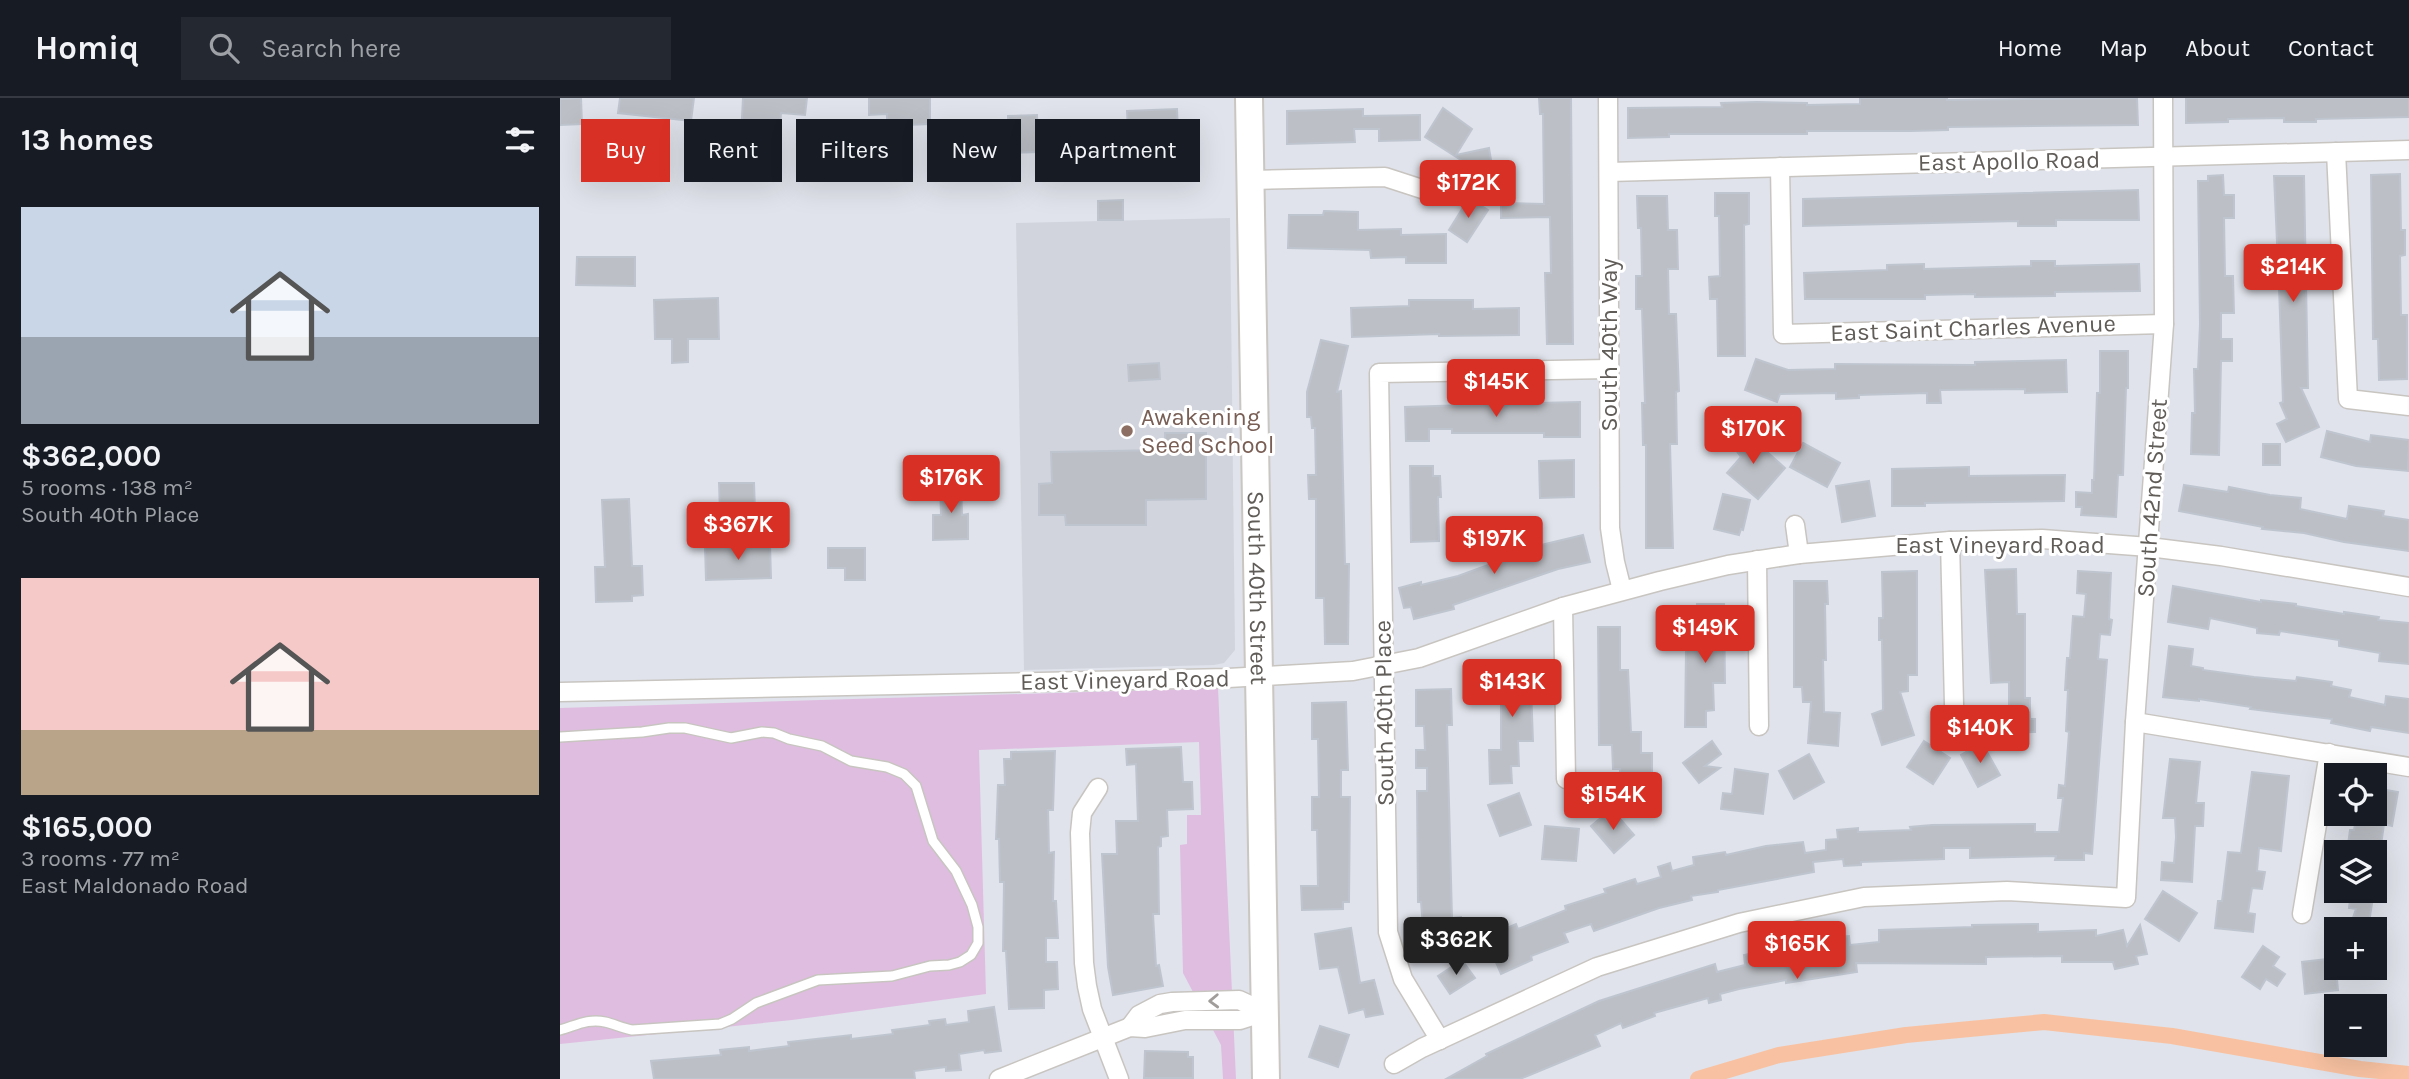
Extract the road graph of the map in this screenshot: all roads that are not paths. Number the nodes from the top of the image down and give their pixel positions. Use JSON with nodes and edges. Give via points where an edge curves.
{"nodes":[{"id":1,"x":1249,"y":98,"type":"edge"},
{"id":2,"x":1608,"y":98,"type":"edge"},
{"id":3,"x":2163,"y":98,"type":"edge"},
{"id":4,"x":2409,"y":150,"type":"edge"},
{"id":5,"x":2336,"y":152,"type":"junction"},
{"id":6,"x":2165,"y":156,"type":"junction"},
{"id":7,"x":1780,"y":167,"type":"junction"},
{"id":8,"x":1609,"y":172,"type":"junction"},
{"id":9,"x":1250,"y":180,"type":"junction"},
{"id":10,"x":1422,"y":189,"type":"dead end"},
{"id":11,"x":2164,"y":324,"type":"junction"},
{"id":12,"x":1609,"y":369,"type":"junction"},
{"id":13,"x":2409,"y":406,"type":"edge"},
{"id":14,"x":1795,"y":525,"type":"dead end"},
{"id":15,"x":1950,"y":541,"type":"junction"},
{"id":16,"x":2149,"y":547,"type":"junction"},
{"id":17,"x":1799,"y":554,"type":"junction"},
{"id":18,"x":1757,"y":560,"type":"junction"},
{"id":19,"x":2409,"y":587,"type":"edge"},
{"id":20,"x":1622,"y":590,"type":"junction"},
{"id":21,"x":1563,"y":607,"type":"junction"},
{"id":22,"x":1383,"y":666,"type":"junction"},
{"id":23,"x":1259,"y":677,"type":"junction"},
{"id":24,"x":560,"y":692,"type":"edge"},
{"id":25,"x":1954,"y":705,"type":"dead end"},
{"id":26,"x":2135,"y":722,"type":"junction"},
{"id":27,"x":1759,"y":726,"type":"dead end"},
{"id":28,"x":560,"y":737,"type":"edge"},
{"id":29,"x":2329,"y":753,"type":"junction"},
{"id":30,"x":2409,"y":767,"type":"edge"},
{"id":31,"x":1566,"y":779,"type":"dead end"},
{"id":32,"x":1098,"y":788,"type":"dead end"},
{"id":33,"x":2302,"y":914,"type":"dead end"},
{"id":34,"x":1184,"y":1002,"type":"junction"},
{"id":35,"x":1265,"y":1012,"type":"junction"},
{"id":36,"x":1185,"y":1020,"type":"junction"},
{"id":37,"x":1130,"y":1027,"type":"junction"},
{"id":38,"x":560,"y":1030,"type":"edge"},
{"id":39,"x":1104,"y":1037,"type":"junction"},
{"id":40,"x":1440,"y":1040,"type":"junction"},
{"id":41,"x":1394,"y":1064,"type":"dead end"},
{"id":42,"x":999,"y":1079,"type":"edge"},
{"id":43,"x":1119,"y":1079,"type":"edge"},
{"id":44,"x":1266,"y":1079,"type":"edge"}],
"edges":[{"from":1,"to":9,"type":"main road","name":"South 40th Street"},
{"from":2,"to":8,"type":"street","name":"South 40th Way"},
{"from":3,"to":6,"type":"street","name":"South 42nd Street"},
{"from":4,"to":5,"type":"street","name":"East Apollo Road"},
{"from":5,"to":6,"type":"street","name":"East Apollo Road"},
{"from":5,"to":13,"type":"street","via":[[2348,400]]},
{"from":6,"to":7,"type":"street","name":"East Apollo Road"},
{"from":6,"to":11,"type":"street","name":"South 42nd Street"},
{"from":7,"to":8,"type":"street","name":"East Apollo Road"},
{"from":7,"to":11,"type":"street","name":"East Saint Charles Avenue","via":[[1783,334]]},
{"from":8,"to":12,"type":"street","name":"South 40th Way"},
{"from":9,"to":10,"type":"street","via":[[1385,177]]},
{"from":9,"to":23,"type":"main road","name":"South 40th Street"},
{"from":11,"to":16,"type":"street","name":"South 42nd Street"},
{"from":12,"to":20,"type":"street","name":"South 40th Way","via":[[1610,528]]},
{"from":12,"to":22,"type":"street","name":"South 40th Place","via":[[1379,373]]},
{"from":14,"to":17,"type":"street"},
{"from":15,"to":16,"type":"street","name":"East Vineyard Road","via":[[2042,540]]},
{"from":15,"to":17,"type":"street","name":"East Vineyard Road"},
{"from":15,"to":25,"type":"street"},
{"from":16,"to":19,"type":"street","name":"East Vineyard Road"},
{"from":16,"to":26,"type":"street","name":"South 42nd Street"},
{"from":17,"to":18,"type":"street","name":"East Vineyard Road"},
{"from":18,"to":20,"type":"street","name":"East Vineyard Road"},
{"from":18,"to":27,"type":"street"},
{"from":20,"to":21,"type":"street","name":"East Vineyard Road"},
{"from":21,"to":22,"type":"street","name":"East Vineyard Road","via":[[1419,658]]},
{"from":21,"to":31,"type":"street"},
{"from":22,"to":23,"type":"street","name":"East Vineyard Road"},
{"from":22,"to":40,"type":"street","name":"South 40th Place","via":[[1388,932],[1403,979]]},
{"from":23,"to":24,"type":"street","name":"East Vineyard Road"},
{"from":23,"to":35,"type":"main road","name":"South 40th Street"},
{"from":26,"to":29,"type":"street"},
{"from":26,"to":40,"type":"street","name":"South 42nd Street","via":[[2126,898],[2007,891],[1864,897],[1763,917],[1597,967]]},
{"from":28,"to":38,"type":"lane","via":[[685,728],[731,738],[774,733],[851,761],[904,774],[916,786],[933,841],[964,886],[975,916],[978,943],[971,955],[949,965],[798,986],[720,1024],[632,1030],[591,1020]]},
{"from":29,"to":30,"type":"street"},
{"from":29,"to":33,"type":"street"},
{"from":32,"to":39,"type":"street","via":[[1082,813],[1080,834],[1084,963],[1092,1009]]},
{"from":35,"to":34,"type":"street","one_way":true,"via":[[1239,1000]]},
{"from":34,"to":36,"type":"street"},
{"from":34,"to":37,"type":"street","via":[[1160,1004],[1139,1015]]},
{"from":35,"to":36,"type":"street","via":[[1240,1020]]},
{"from":35,"to":44,"type":"main road","name":"South 40th Street"},
{"from":36,"to":37,"type":"street"},
{"from":37,"to":39,"type":"street"},
{"from":39,"to":42,"type":"street"},
{"from":39,"to":43,"type":"street"},
{"from":40,"to":41,"type":"street"}]}
